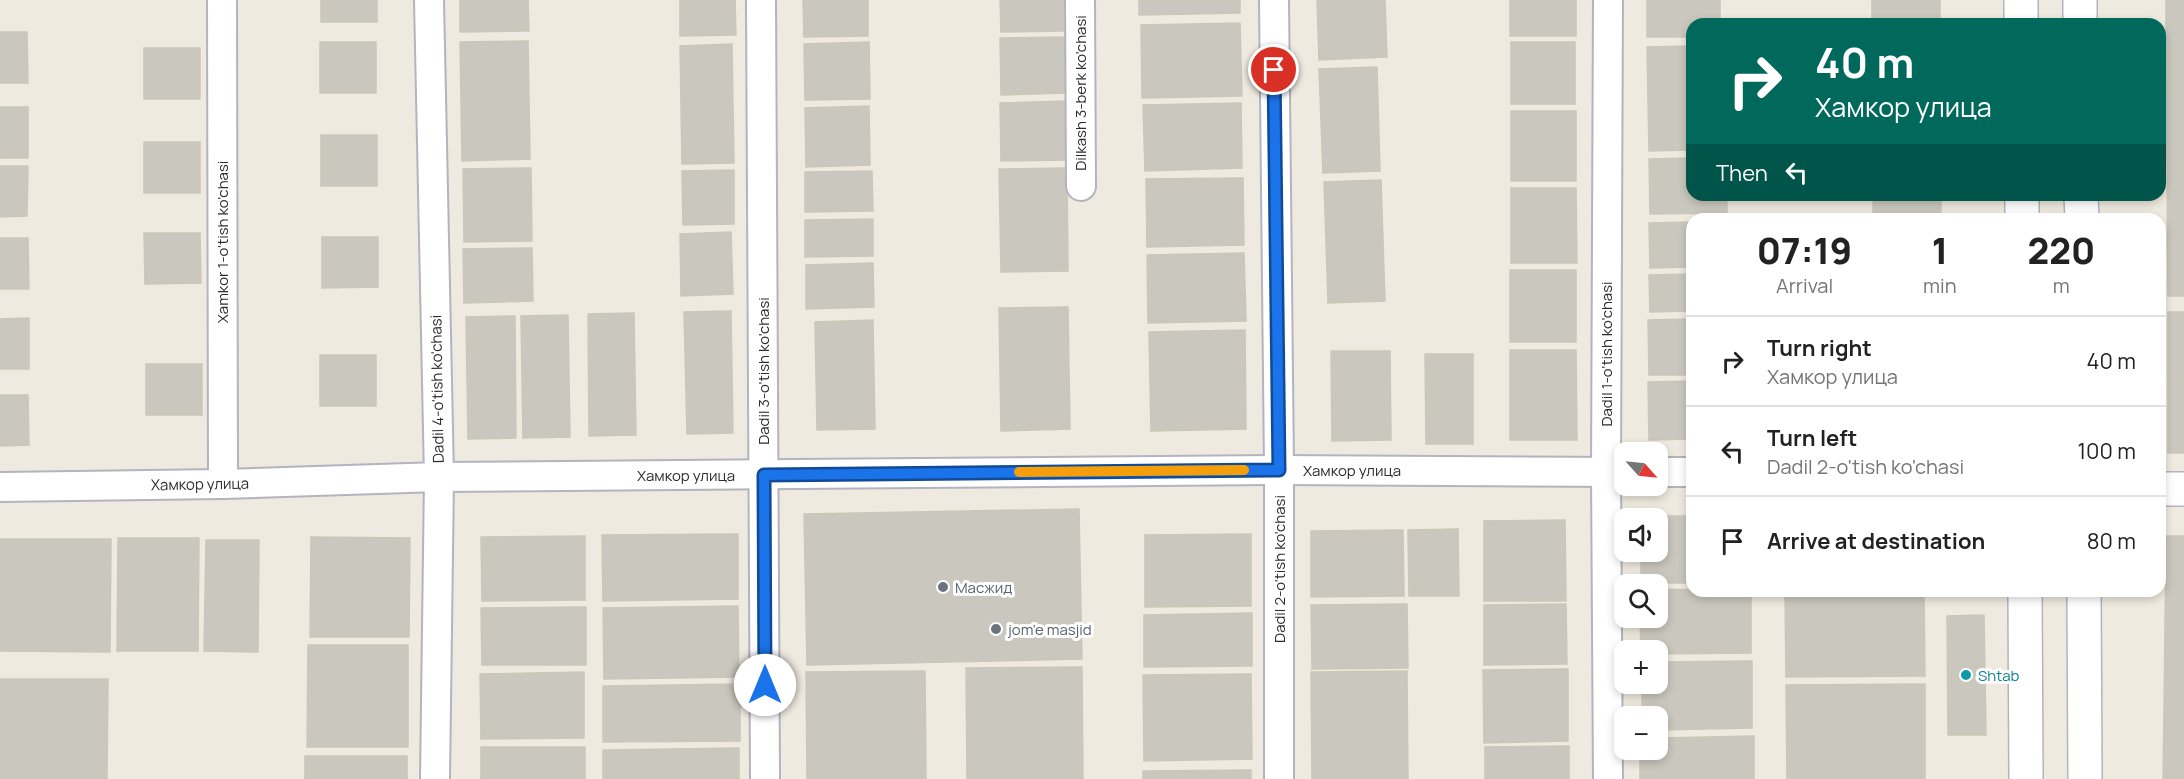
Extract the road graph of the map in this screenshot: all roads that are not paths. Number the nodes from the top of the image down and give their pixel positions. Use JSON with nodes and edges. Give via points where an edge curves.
{"nodes":[{"id":1,"x":222,"y":0,"type":"edge"},
{"id":2,"x":429,"y":0,"type":"edge"},
{"id":3,"x":761,"y":0,"type":"edge"},
{"id":4,"x":1080,"y":0,"type":"edge"},
{"id":5,"x":1274,"y":0,"type":"edge"},
{"id":6,"x":1608,"y":0,"type":"edge"},
{"id":7,"x":2021,"y":0,"type":"edge"},
{"id":8,"x":2080,"y":0,"type":"edge"},
{"id":9,"x":2021,"y":18,"type":"edge"},
{"id":10,"x":2080,"y":18,"type":"edge"},
{"id":11,"x":1080,"y":186,"type":"dead end"},
{"id":12,"x":1615,"y":442,"type":"edge"},
{"id":13,"x":1279,"y":470,"type":"junction"},
{"id":14,"x":1614,"y":472,"type":"edge"},
{"id":15,"x":1668,"y":472,"type":"edge"},
{"id":16,"x":1686,"y":472,"type":"edge"},
{"id":17,"x":764,"y":475,"type":"junction"},
{"id":18,"x":439,"y":477,"type":"junction"},
{"id":19,"x":223,"y":484,"type":"junction"},
{"id":20,"x":0,"y":487,"type":"edge"},
{"id":21,"x":2166,"y":489,"type":"edge"},
{"id":22,"x":2184,"y":489,"type":"edge"},
{"id":23,"x":1614,"y":496,"type":"edge"},
{"id":24,"x":2025,"y":597,"type":"edge"},
{"id":25,"x":2084,"y":597,"type":"edge"},
{"id":26,"x":435,"y":779,"type":"edge"},
{"id":27,"x":765,"y":779,"type":"edge"},
{"id":28,"x":1279,"y":779,"type":"edge"},
{"id":29,"x":1608,"y":779,"type":"edge"},
{"id":30,"x":2026,"y":779,"type":"edge"},
{"id":31,"x":2085,"y":779,"type":"edge"}],
"edges":[{"from":1,"to":19,"type":"street","name":"Xamkor 1-o'tish ko'chasi"},
{"from":2,"to":18,"type":"street","name":"Dadil 4-o'tish ko'chasi"},
{"from":3,"to":17,"type":"street","name":"Dadil 3-o'tish ko'chasi"},
{"from":4,"to":11,"type":"street","name":"Dilkash 3-berk ko'chasi"},
{"from":5,"to":13,"type":"street","name":"Dadil 2-o'tish ko'chasi"},
{"from":6,"to":12,"type":"street","name":"Dadil 1-o'tish ko'chasi"},
{"from":7,"to":9,"type":"main road"},
{"from":8,"to":10,"type":"main road"},
{"from":13,"to":14,"type":"street","name":"Хамкор улица"},
{"from":13,"to":17,"type":"street","name":"Хамкор улица"},
{"from":13,"to":28,"type":"street","name":"Dadil 2-o'tish ko'chasi"},
{"from":15,"to":16,"type":"street"},
{"from":17,"to":18,"type":"street","name":"Хамкор улица"},
{"from":17,"to":27,"type":"street","name":"Dadil 3-o'tish ko'chasi"},
{"from":18,"to":19,"type":"street","name":"Хамкор улица"},
{"from":18,"to":26,"type":"street","name":"Dadil 4-o'tish ko'chasi"},
{"from":19,"to":20,"type":"street","name":"Хамкор улица"},
{"from":21,"to":22,"type":"main road"},
{"from":23,"to":29,"type":"street","name":"Dadil 1-o'tish ko'chasi"},
{"from":24,"to":30,"type":"main road"},
{"from":25,"to":31,"type":"main road"}]}
